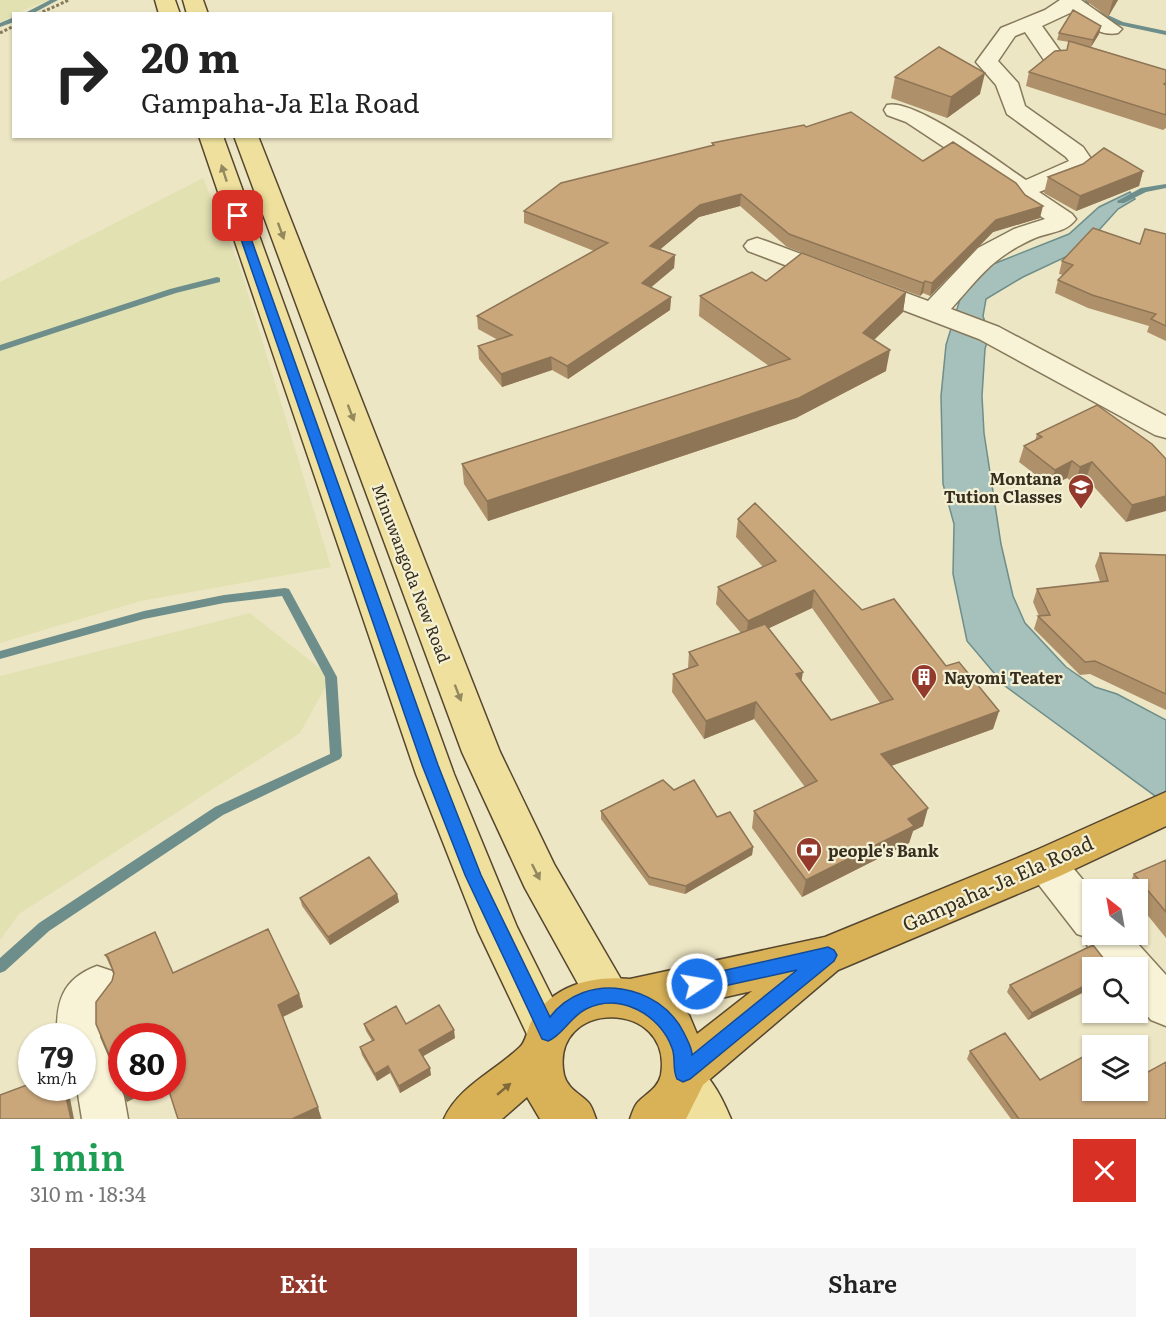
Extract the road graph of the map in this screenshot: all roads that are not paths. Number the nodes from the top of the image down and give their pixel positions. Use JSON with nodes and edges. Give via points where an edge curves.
{"nodes":[{"id":1,"x":1070,"y":0,"type":"edge"},
{"id":2,"x":1029,"y":23,"type":"junction"},
{"id":3,"x":1112,"y":29,"type":"dead end"},
{"id":4,"x":1054,"y":58,"type":"edge"},
{"id":5,"x":895,"y":110,"type":"dead end"},
{"id":6,"x":212,"y":138,"type":"edge"},
{"id":7,"x":247,"y":138,"type":"edge"},
{"id":8,"x":1024,"y":189,"type":"junction"},
{"id":9,"x":758,"y":246,"type":"dead end"},
{"id":10,"x":941,"y":315,"type":"junction"},
{"id":11,"x":1166,"y":428,"type":"edge"},
{"id":12,"x":1166,"y":808,"type":"edge"},
{"id":13,"x":1046,"y":864,"type":"junction"},
{"id":14,"x":1082,"y":909,"type":"edge"},
{"id":15,"x":1112,"y":945,"type":"edge"},
{"id":16,"x":828,"y":955,"type":"junction"},
{"id":17,"x":1123,"y":957,"type":"edge"},
{"id":18,"x":97,"y":985,"type":"dead end"},
{"id":19,"x":1148,"y":986,"type":"edge"},
{"id":20,"x":619,"y":997,"type":"junction"},
{"id":21,"x":1166,"y":1006,"type":"edge"},
{"id":22,"x":79,"y":1023,"type":"edge"},
{"id":23,"x":545,"y":1046,"type":"junction"},
{"id":24,"x":683,"y":1076,"type":"junction"},
{"id":25,"x":96,"y":1079,"type":"edge"},
{"id":26,"x":105,"y":1119,"type":"edge"},
{"id":27,"x":467,"y":1119,"type":"edge"},
{"id":28,"x":573,"y":1119,"type":"edge"},
{"id":29,"x":653,"y":1119,"type":"edge"},
{"id":30,"x":708,"y":1119,"type":"edge"}],
"edges":[{"from":1,"to":2,"type":"street","via":[[1062,9]]},
{"from":1,"to":3,"type":"street","via":[[1081,12]]},
{"from":2,"to":4,"type":"street"},
{"from":2,"to":8,"type":"street","via":[[1008,32],[987,62],[1007,82],[1015,109],[1076,152],[1082,163]]},
{"from":5,"to":8,"type":"street","via":[[914,117]]},
{"from":23,"to":6,"type":"main road","one_way":true,"via":[[430,765]]},
{"from":7,"to":20,"type":"main road","name":"Minuwangoda New Road","one_way":true,"via":[[481,752],[531,861]]},
{"from":8,"to":10,"type":"street","via":[[1032,200],[1063,219],[1030,231],[984,257],[954,285]]},
{"from":9,"to":10,"type":"street"},
{"from":10,"to":11,"type":"street","via":[[989,333]]},
{"from":12,"to":13,"type":"highway","name":"Gampaha-Ja Ela Road"},
{"from":13,"to":14,"type":"street"},
{"from":13,"to":16,"type":"highway","name":"Gampaha-Ja Ela Road"},
{"from":15,"to":17,"type":"street"},
{"from":16,"to":20,"type":"highway","name":"Gampaha-Ja Ela Road"},
{"from":16,"to":24,"type":"highway","name":"Gampaha-Ja Ela Road"},
{"from":18,"to":22,"type":"street","via":[[78,1008]]},
{"from":19,"to":21,"type":"street"},
{"from":20,"to":23,"type":"highway","name":"Gampaha-Ja Ela Road","via":[[589,999],[567,1010]]},
{"from":20,"to":24,"type":"highway","via":[[658,1011],[673,1028],[683,1050]]},
{"from":27,"to":23,"type":"highway","one_way":true},
{"from":23,"to":28,"type":"highway","via":[[542,1077],[549,1094]]},
{"from":24,"to":29,"type":"highway","via":[[675,1096]]},
{"from":24,"to":30,"type":"main road"},
{"from":25,"to":26,"type":"street"}]}
